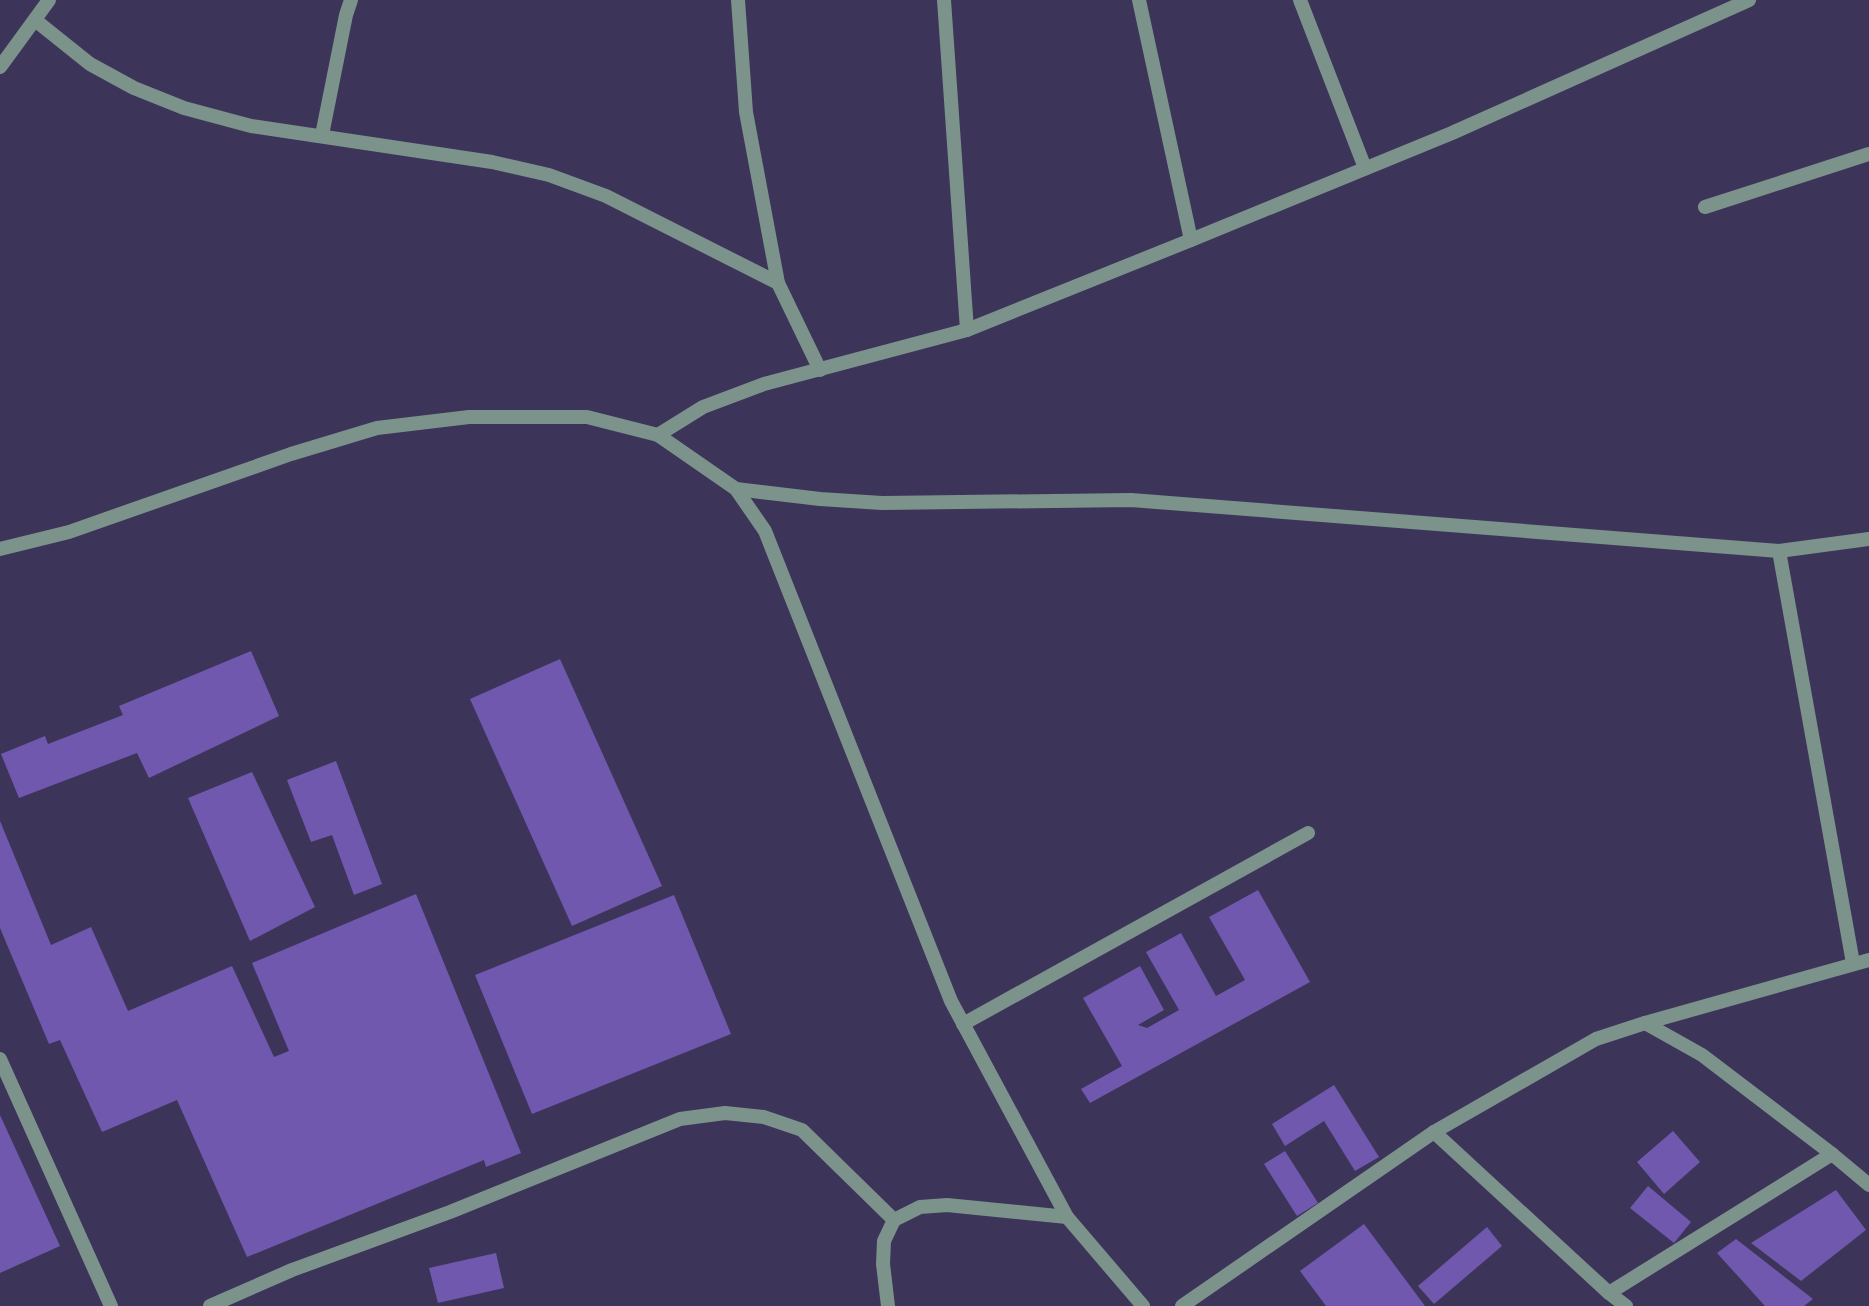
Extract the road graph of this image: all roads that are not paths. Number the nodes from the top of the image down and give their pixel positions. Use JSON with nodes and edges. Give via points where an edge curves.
{"nodes":[{"id":1,"x":49,"y":0,"type":"edge"},
{"id":2,"x":351,"y":0,"type":"edge"},
{"id":3,"x":738,"y":0,"type":"edge"},
{"id":4,"x":944,"y":0,"type":"edge"},
{"id":5,"x":1139,"y":0,"type":"edge"},
{"id":6,"x":1300,"y":0,"type":"edge"},
{"id":7,"x":1749,"y":0,"type":"edge"},
{"id":8,"x":35,"y":20,"type":"junction"},
{"id":9,"x":0,"y":67,"type":"edge"},
{"id":10,"x":322,"y":135,"type":"junction"},
{"id":11,"x":1869,"y":154,"type":"edge"},
{"id":12,"x":1365,"y":167,"type":"junction"},
{"id":13,"x":1705,"y":206,"type":"dead end"},
{"id":14,"x":1191,"y":240,"type":"junction"},
{"id":15,"x":778,"y":283,"type":"junction"},
{"id":16,"x":967,"y":330,"type":"junction"},
{"id":17,"x":820,"y":370,"type":"junction"},
{"id":18,"x":658,"y":435,"type":"junction"},
{"id":19,"x":736,"y":489,"type":"junction"},
{"id":20,"x":1869,"y":540,"type":"edge"},
{"id":21,"x":0,"y":549,"type":"edge"},
{"id":22,"x":1779,"y":551,"type":"junction"},
{"id":23,"x":1308,"y":833,"type":"dead end"},
{"id":24,"x":1869,"y":960,"type":"edge"},
{"id":25,"x":1853,"y":963,"type":"junction"},
{"id":26,"x":1645,"y":1023,"type":"junction"},
{"id":27,"x":963,"y":1024,"type":"junction"},
{"id":28,"x":0,"y":1059,"type":"edge"},
{"id":29,"x":1434,"y":1132,"type":"junction"},
{"id":30,"x":1832,"y":1154,"type":"junction"},
{"id":31,"x":1869,"y":1185,"type":"edge"},
{"id":32,"x":1067,"y":1217,"type":"junction"},
{"id":33,"x":894,"y":1220,"type":"junction"},
{"id":34,"x":1609,"y":1293,"type":"junction"},
{"id":35,"x":111,"y":1306,"type":"edge"},
{"id":36,"x":210,"y":1306,"type":"edge"},
{"id":37,"x":888,"y":1306,"type":"edge"},
{"id":38,"x":1143,"y":1306,"type":"edge"},
{"id":39,"x":1182,"y":1306,"type":"edge"},
{"id":40,"x":1626,"y":1306,"type":"edge"}],
"edges":[{"from":1,"to":8,"type":"street"},
{"from":2,"to":10,"type":"street"},
{"from":3,"to":15,"type":"street","via":[[746,112]]},
{"from":4,"to":16,"type":"street"},
{"from":5,"to":14,"type":"street"},
{"from":6,"to":12,"type":"street"},
{"from":7,"to":12,"type":"street","via":[[1452,133]]},
{"from":8,"to":9,"type":"street"},
{"from":8,"to":10,"type":"street","via":[[90,64],[134,88],[184,108],[251,126]]},
{"from":10,"to":15,"type":"street","via":[[549,175],[606,196]]},
{"from":11,"to":13,"type":"street"},
{"from":12,"to":14,"type":"street"},
{"from":14,"to":16,"type":"street"},
{"from":15,"to":17,"type":"street"},
{"from":16,"to":17,"type":"street"},
{"from":17,"to":18,"type":"street","via":[[703,407]]},
{"from":18,"to":19,"type":"street"},
{"from":18,"to":21,"type":"street","via":[[587,417],[469,417],[377,428],[69,532]]},
{"from":19,"to":22,"type":"street","via":[[882,503],[1131,500]]},
{"from":19,"to":27,"type":"street","via":[[765,531]]},
{"from":20,"to":22,"type":"street"},
{"from":22,"to":25,"type":"street"},
{"from":23,"to":27,"type":"street"},
{"from":24,"to":25,"type":"street"},
{"from":25,"to":26,"type":"street"},
{"from":26,"to":29,"type":"street","via":[[1596,1039]]},
{"from":26,"to":30,"type":"street","via":[[1702,1055]]},
{"from":27,"to":32,"type":"street"},
{"from":28,"to":35,"type":"street"},
{"from":29,"to":34,"type":"street"},
{"from":29,"to":39,"type":"street"},
{"from":30,"to":31,"type":"street"},
{"from":30,"to":34,"type":"street"},
{"from":32,"to":33,"type":"street","via":[[947,1205],[920,1207]]},
{"from":32,"to":38,"type":"street"},
{"from":33,"to":36,"type":"street","via":[[802,1130],[764,1116],[725,1113],[680,1119]]},
{"from":33,"to":37,"type":"street","via":[[884,1241]]},
{"from":34,"to":40,"type":"street"}]}
